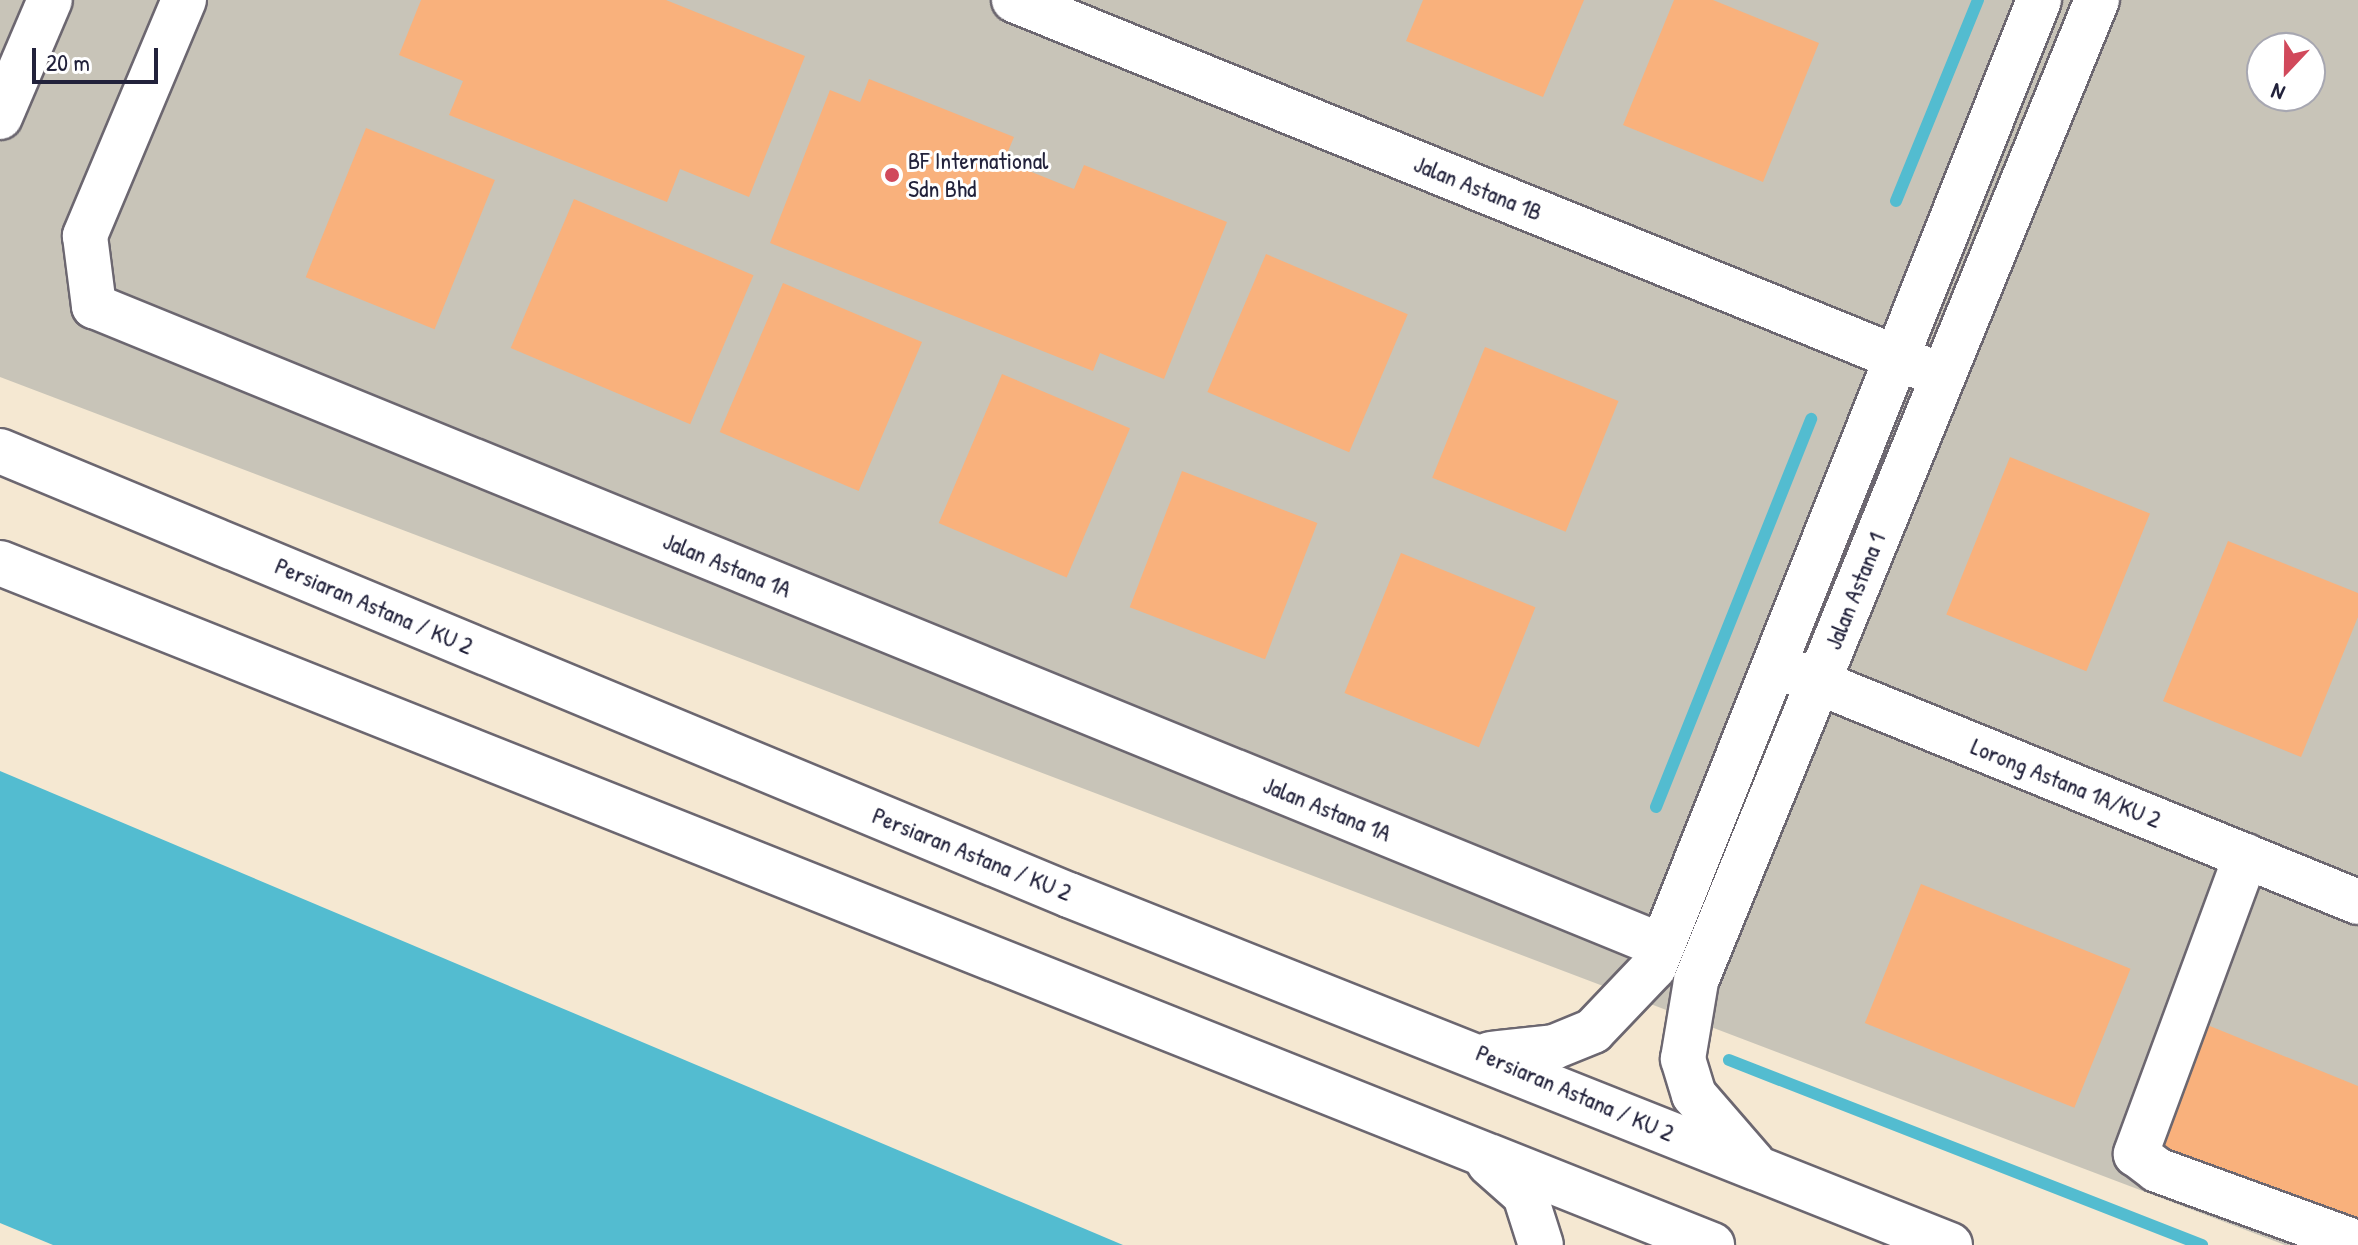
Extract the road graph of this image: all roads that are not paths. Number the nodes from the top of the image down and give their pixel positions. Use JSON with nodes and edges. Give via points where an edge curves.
{"nodes":[{"id":1,"x":50,"y":0,"type":"edge"},
{"id":2,"x":184,"y":0,"type":"edge"},
{"id":3,"x":1014,"y":0,"type":"edge"},
{"id":4,"x":2039,"y":0,"type":"edge"},
{"id":5,"x":2097,"y":0,"type":"edge"},
{"id":6,"x":0,"y":117,"type":"edge"},
{"id":7,"x":1896,"y":357,"type":"junction"},
{"id":8,"x":1943,"y":376,"type":"junction"},
{"id":9,"x":0,"y":451,"type":"edge"},
{"id":10,"x":0,"y":563,"type":"edge"},
{"id":11,"x":1774,"y":664,"type":"junction"},
{"id":12,"x":1819,"y":682,"type":"junction"},
{"id":13,"x":2246,"y":856,"type":"junction"},
{"id":14,"x":2358,"y":902,"type":"edge"},
{"id":15,"x":1662,"y":946,"type":"junction"},
{"id":16,"x":1483,"y":1054,"type":"junction"},
{"id":17,"x":1452,"y":1140,"type":"junction"},
{"id":18,"x":1759,"y":1171,"type":"junction"},
{"id":19,"x":1695,"y":1243,"type":"edge"},
{"id":20,"x":2358,"y":1243,"type":"edge"},
{"id":21,"x":1541,"y":1245,"type":"edge"},
{"id":22,"x":1950,"y":1245,"type":"edge"}],
"edges":[{"from":1,"to":6,"type":"street"},
{"from":2,"to":15,"type":"street","name":"Jalan Astana 1A","via":[[85,236],[94,306]]},
{"from":3,"to":7,"type":"street","name":"Jalan Astana 1B"},
{"from":4,"to":7,"type":"street","name":"Jalan Astana 1"},
{"from":5,"to":8,"type":"street","name":"Jalan Astana 1"},
{"from":7,"to":8,"type":"street","name":"Jalan Astana 1B"},
{"from":7,"to":11,"type":"street","name":"Jalan Astana 1"},
{"from":8,"to":12,"type":"street","name":"Jalan Astana 1"},
{"from":9,"to":16,"type":"street","name":"Persiaran Astana / KU 2","via":[[1069,895]]},
{"from":10,"to":17,"type":"street"},
{"from":11,"to":12,"type":"street","name":"Lorong Astana 1A/KU 2"},
{"from":11,"to":15,"type":"street","name":"Jalan Astana 1"},
{"from":12,"to":13,"type":"street","name":"Lorong Astana 1A/KU 2"},
{"from":12,"to":18,"type":"street","name":"Jalan Astana 1","via":[[1696,981],[1685,1027],[1683,1059],[1694,1095]]},
{"from":13,"to":14,"type":"street","name":"Lorong Astana 1A/KU 2"},
{"from":13,"to":20,"type":"street","via":[[2136,1154],[2157,1170]]},
{"from":15,"to":16,"type":"street","name":"Jalan Astana 1","via":[[1654,967],[1593,1031],[1554,1047]]},
{"from":16,"to":18,"type":"street","name":"Persiaran Astana / KU 2"},
{"from":17,"to":19,"type":"street"},
{"from":17,"to":21,"type":"street","via":[[1525,1195]]},
{"from":18,"to":22,"type":"street","name":"Persiaran Astana / KU 2"}]}
